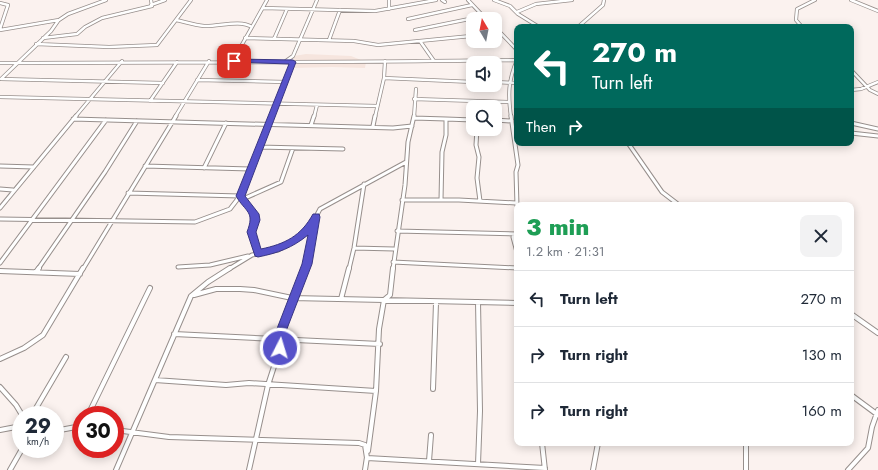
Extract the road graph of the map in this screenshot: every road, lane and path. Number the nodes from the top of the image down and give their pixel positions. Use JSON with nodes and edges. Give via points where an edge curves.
{"nodes":[{"id":1,"x":106,"y":0,"type":"edge"},
{"id":2,"x":151,"y":0,"type":"edge"},
{"id":3,"x":165,"y":0,"type":"edge"},
{"id":4,"x":191,"y":0,"type":"edge"},
{"id":5,"x":268,"y":0,"type":"edge"},
{"id":6,"x":317,"y":0,"type":"edge"},
{"id":7,"x":389,"y":0,"type":"edge"},
{"id":8,"x":436,"y":0,"type":"edge"},
{"id":9,"x":442,"y":0,"type":"edge"},
{"id":10,"x":468,"y":0,"type":"edge"},
{"id":11,"x":494,"y":0,"type":"edge"},
{"id":12,"x":572,"y":0,"type":"edge"},
{"id":13,"x":604,"y":0,"type":"edge"},
{"id":14,"x":815,"y":0,"type":"edge"},
{"id":15,"x":851,"y":0,"type":"edge"},
{"id":16,"x":445,"y":2,"type":"dead end"},
{"id":17,"x":0,"y":3,"type":"edge"},
{"id":18,"x":151,"y":4,"type":"junction"},
{"id":19,"x":472,"y":5,"type":"junction"},
{"id":20,"x":263,"y":8,"type":"junction"},
{"id":21,"x":287,"y":9,"type":"junction"},
{"id":22,"x":313,"y":9,"type":"junction"},
{"id":23,"x":390,"y":9,"type":"junction"},
{"id":24,"x":340,"y":10,"type":"junction"},
{"id":25,"x":878,"y":11,"type":"edge"},
{"id":26,"x":480,"y":12,"type":"edge"},
{"id":27,"x":516,"y":12,"type":"junction"},
{"id":28,"x":408,"y":19,"type":"dead end"},
{"id":29,"x":59,"y":20,"type":"junction"},
{"id":30,"x":176,"y":20,"type":"junction"},
{"id":31,"x":466,"y":20,"type":"edge"},
{"id":32,"x":534,"y":24,"type":"edge"},
{"id":33,"x":581,"y":24,"type":"edge"},
{"id":34,"x":799,"y":24,"type":"edge"},
{"id":35,"x":252,"y":27,"type":"junction"},
{"id":36,"x":0,"y":29,"type":"edge"},
{"id":37,"x":415,"y":30,"type":"dead end"},
{"id":38,"x":502,"y":34,"type":"edge"},
{"id":39,"x":466,"y":36,"type":"edge"},
{"id":40,"x":43,"y":38,"type":"junction"},
{"id":41,"x":245,"y":38,"type":"junction"},
{"id":42,"x":274,"y":39,"type":"junction"},
{"id":43,"x":300,"y":39,"type":"junction"},
{"id":44,"x":329,"y":40,"type":"junction"},
{"id":45,"x":420,"y":41,"type":"junction"},
{"id":46,"x":36,"y":44,"type":"junction"},
{"id":47,"x":514,"y":47,"type":"edge"},
{"id":48,"x":514,"y":60,"type":"edge"},
{"id":49,"x":122,"y":61,"type":"junction"},
{"id":50,"x":209,"y":61,"type":"junction"},
{"id":51,"x":218,"y":61,"type":"junction"},
{"id":52,"x":385,"y":61,"type":"junction"},
{"id":53,"x":434,"y":61,"type":"junction"},
{"id":54,"x":17,"y":62,"type":"junction"},
{"id":55,"x":177,"y":62,"type":"junction"},
{"id":56,"x":281,"y":62,"type":"junction"},
{"id":57,"x":293,"y":62,"type":"junction"},
{"id":58,"x":0,"y":63,"type":"edge"},
{"id":59,"x":514,"y":68,"type":"edge"},
{"id":60,"x":854,"y":73,"type":"edge"},
{"id":61,"x":384,"y":78,"type":"junction"},
{"id":62,"x":0,"y":80,"type":"edge"},
{"id":63,"x":197,"y":80,"type":"junction"},
{"id":64,"x":103,"y":82,"type":"junction"},
{"id":65,"x":286,"y":82,"type":"junction"},
{"id":66,"x":466,"y":82,"type":"edge"},
{"id":67,"x":878,"y":82,"type":"edge"},
{"id":68,"x":162,"y":83,"type":"junction"},
{"id":69,"x":502,"y":83,"type":"edge"},
{"id":70,"x":508,"y":83,"type":"junction"},
{"id":71,"x":514,"y":83,"type":"edge"},
{"id":72,"x":867,"y":86,"type":"junction"},
{"id":73,"x":416,"y":89,"type":"dead end"},
{"id":74,"x":854,"y":89,"type":"edge"},
{"id":75,"x":878,"y":94,"type":"edge"},
{"id":76,"x":0,"y":96,"type":"edge"},
{"id":77,"x":414,"y":98,"type":"junction"},
{"id":78,"x":89,"y":99,"type":"junction"},
{"id":79,"x":150,"y":100,"type":"junction"},
{"id":80,"x":184,"y":101,"type":"junction"},
{"id":81,"x":508,"y":102,"type":"junction"},
{"id":82,"x":277,"y":104,"type":"junction"},
{"id":83,"x":317,"y":104,"type":"junction"},
{"id":84,"x":377,"y":106,"type":"junction"},
{"id":85,"x":414,"y":118,"type":"junction"},
{"id":86,"x":73,"y":119,"type":"junction"},
{"id":87,"x":446,"y":119,"type":"junction"},
{"id":88,"x":106,"y":120,"type":"junction"},
{"id":89,"x":466,"y":120,"type":"edge"},
{"id":90,"x":502,"y":120,"type":"edge"},
{"id":91,"x":137,"y":121,"type":"junction"},
{"id":92,"x":172,"y":121,"type":"junction"},
{"id":93,"x":512,"y":121,"type":"junction"},
{"id":94,"x":226,"y":123,"type":"junction"},
{"id":95,"x":268,"y":124,"type":"junction"},
{"id":96,"x":311,"y":125,"type":"junction"},
{"id":97,"x":854,"y":125,"type":"edge"},
{"id":98,"x":373,"y":126,"type":"junction"},
{"id":99,"x":412,"y":126,"type":"junction"},
{"id":100,"x":878,"y":129,"type":"edge"},
{"id":101,"x":854,"y":133,"type":"edge"},
{"id":102,"x":514,"y":135,"type":"edge"},
{"id":103,"x":477,"y":136,"type":"edge"},
{"id":104,"x":878,"y":136,"type":"edge"},
{"id":105,"x":515,"y":146,"type":"edge"},
{"id":106,"x":630,"y":146,"type":"edge"},
{"id":107,"x":259,"y":147,"type":"junction"},
{"id":108,"x":293,"y":148,"type":"junction"},
{"id":109,"x":343,"y":149,"type":"dead end"},
{"id":110,"x":406,"y":162,"type":"junction"},
{"id":111,"x":0,"y":166,"type":"edge"},
{"id":112,"x":145,"y":166,"type":"junction"},
{"id":113,"x":34,"y":167,"type":"junction"},
{"id":114,"x":204,"y":168,"type":"junction"},
{"id":115,"x":250,"y":170,"type":"junction"},
{"id":116,"x":364,"y":184,"type":"junction"},
{"id":117,"x":0,"y":190,"type":"edge"},
{"id":118,"x":13,"y":190,"type":"junction"},
{"id":119,"x":128,"y":192,"type":"junction"},
{"id":120,"x":242,"y":198,"type":"junction"},
{"id":121,"x":402,"y":200,"type":"junction"},
{"id":122,"x":441,"y":200,"type":"junction"},
{"id":123,"x":480,"y":201,"type":"junction"},
{"id":124,"x":517,"y":202,"type":"edge"},
{"id":125,"x":675,"y":202,"type":"edge"},
{"id":126,"x":514,"y":204,"type":"edge"},
{"id":127,"x":0,"y":208,"type":"edge"},
{"id":128,"x":316,"y":217,"type":"junction"},
{"id":129,"x":0,"y":219,"type":"edge"},
{"id":130,"x":31,"y":219,"type":"junction"},
{"id":131,"x":72,"y":220,"type":"junction"},
{"id":132,"x":112,"y":221,"type":"junction"},
{"id":133,"x":397,"y":231,"type":"junction"},
{"id":134,"x":514,"y":233,"type":"edge"},
{"id":135,"x":354,"y":248,"type":"junction"},
{"id":136,"x":394,"y":249,"type":"junction"},
{"id":137,"x":258,"y":254,"type":"junction"},
{"id":138,"x":252,"y":255,"type":"junction"},
{"id":139,"x":393,"y":262,"type":"junction"},
{"id":140,"x":0,"y":263,"type":"edge"},
{"id":141,"x":178,"y":267,"type":"dead end"},
{"id":142,"x":514,"y":268,"type":"edge"},
{"id":143,"x":0,"y":271,"type":"edge"},
{"id":144,"x":36,"y":272,"type":"junction"},
{"id":145,"x":80,"y":274,"type":"junction"},
{"id":146,"x":150,"y":288,"type":"dead end"},
{"id":147,"x":191,"y":296,"type":"junction"},
{"id":148,"x":292,"y":298,"type":"junction"},
{"id":149,"x":341,"y":299,"type":"junction"},
{"id":150,"x":384,"y":300,"type":"junction"},
{"id":151,"x":478,"y":302,"type":"junction"},
{"id":152,"x":436,"y":303,"type":"junction"},
{"id":153,"x":514,"y":303,"type":"edge"},
{"id":154,"x":854,"y":316,"type":"edge"},
{"id":155,"x":878,"y":333,"type":"edge"},
{"id":156,"x":174,"y":334,"type":"junction"},
{"id":157,"x":278,"y":339,"type":"junction"},
{"id":158,"x":380,"y":344,"type":"junction"},
{"id":159,"x":66,"y":357,"type":"dead end"},
{"id":160,"x":0,"y":359,"type":"edge"},
{"id":161,"x":155,"y":380,"type":"junction"},
{"id":162,"x":268,"y":385,"type":"junction"},
{"id":163,"x":0,"y":387,"type":"edge"},
{"id":164,"x":433,"y":389,"type":"dead end"},
{"id":165,"x":376,"y":391,"type":"junction"},
{"id":166,"x":854,"y":397,"type":"edge"},
{"id":167,"x":17,"y":406,"type":"edge"},
{"id":168,"x":37,"y":406,"type":"edge"},
{"id":169,"x":92,"y":406,"type":"edge"},
{"id":170,"x":878,"y":413,"type":"edge"},
{"id":171,"x":12,"y":428,"type":"edge"},
{"id":172,"x":0,"y":430,"type":"edge"},
{"id":173,"x":124,"y":431,"type":"edge"},
{"id":174,"x":132,"y":432,"type":"junction"},
{"id":175,"x":431,"y":435,"type":"dead end"},
{"id":176,"x":256,"y":440,"type":"junction"},
{"id":177,"x":542,"y":446,"type":"edge"},
{"id":178,"x":597,"y":446,"type":"edge"},
{"id":179,"x":746,"y":446,"type":"edge"},
{"id":180,"x":17,"y":458,"type":"edge"},
{"id":181,"x":367,"y":458,"type":"junction"},
{"id":182,"x":429,"y":461,"type":"junction"},
{"id":183,"x":478,"y":464,"type":"junction"},
{"id":184,"x":545,"y":469,"type":"edge"},
{"id":185,"x":10,"y":470,"type":"edge"},
{"id":186,"x":116,"y":470,"type":"edge"},
{"id":187,"x":249,"y":470,"type":"edge"},
{"id":188,"x":365,"y":470,"type":"edge"},
{"id":189,"x":593,"y":470,"type":"edge"},
{"id":190,"x":746,"y":470,"type":"edge"},
{"id":191,"x":848,"y":470,"type":"edge"}],
"edges":[{"from":1,"to":29,"type":"street"},
{"from":2,"to":18,"type":"street"},
{"from":3,"to":18,"type":"street"},
{"from":4,"to":30,"type":"street"},
{"from":5,"to":20,"type":"street"},
{"from":6,"to":22,"type":"street"},
{"from":7,"to":23,"type":"street"},
{"from":8,"to":23,"type":"street"},
{"from":9,"to":16,"type":"street"},
{"from":10,"to":19,"type":"street"},
{"from":11,"to":27,"type":"street","via":[[510,6]]},
{"from":12,"to":27,"type":"street","via":[[536,4]]},
{"from":13,"to":33,"type":"street","via":[[603,5]]},
{"from":14,"to":34,"type":"street","via":[[797,9],[796,20]]},
{"from":15,"to":25,"type":"street"},
{"from":17,"to":36,"type":"street","via":[[8,4]]},
{"from":18,"to":40,"type":"street","via":[[109,15],[76,34]]},
{"from":19,"to":26,"type":"street"},
{"from":19,"to":28,"type":"street"},
{"from":20,"to":21,"type":"street"},
{"from":20,"to":35,"type":"street"},
{"from":21,"to":22,"type":"street"},
{"from":21,"to":42,"type":"street"},
{"from":22,"to":24,"type":"street"},
{"from":22,"to":43,"type":"street"},
{"from":23,"to":24,"type":"street"},
{"from":24,"to":44,"type":"street"},
{"from":27,"to":32,"type":"street"},
{"from":29,"to":36,"type":"street"},
{"from":29,"to":40,"type":"street"},
{"from":30,"to":35,"type":"street","via":[[204,26],[234,24]]},
{"from":30,"to":46,"type":"street","via":[[157,45],[109,47]]},
{"from":31,"to":37,"type":"street"},
{"from":35,"to":41,"type":"street"},
{"from":38,"to":47,"type":"street"},
{"from":39,"to":45,"type":"street"},
{"from":40,"to":46,"type":"street"},
{"from":41,"to":42,"type":"street"},
{"from":41,"to":51,"type":"street","via":[[234,57]]},
{"from":42,"to":43,"type":"street"},
{"from":43,"to":44,"type":"street"},
{"from":43,"to":56,"type":"street","via":[[290,59]]},
{"from":44,"to":45,"type":"street","via":[[378,44]]},
{"from":45,"to":53,"type":"street"},
{"from":46,"to":54,"type":"street"},
{"from":48,"to":53,"type":"street"},
{"from":49,"to":54,"type":"street"},
{"from":49,"to":55,"type":"street"},
{"from":49,"to":64,"type":"street"},
{"from":50,"to":51,"type":"street"},
{"from":50,"to":55,"type":"street"},
{"from":50,"to":63,"type":"street"},
{"from":51,"to":56,"type":"street"},
{"from":52,"to":53,"type":"street"},
{"from":52,"to":57,"type":"street"},
{"from":52,"to":61,"type":"street"},
{"from":54,"to":58,"type":"street"},
{"from":54,"to":62,"type":"street"},
{"from":55,"to":68,"type":"street"},
{"from":56,"to":57,"type":"street"},
{"from":57,"to":65,"type":"street"},
{"from":59,"to":70,"type":"street"},
{"from":60,"to":72,"type":"street"},
{"from":61,"to":66,"type":"street"},
{"from":61,"to":84,"type":"street"},
{"from":62,"to":64,"type":"street"},
{"from":63,"to":65,"type":"street"},
{"from":63,"to":80,"type":"street"},
{"from":64,"to":68,"type":"street"},
{"from":64,"to":78,"type":"street"},
{"from":65,"to":82,"type":"street"},
{"from":67,"to":72,"type":"street"},
{"from":68,"to":79,"type":"street"},
{"from":69,"to":70,"type":"street"},
{"from":70,"to":71,"type":"street"},
{"from":70,"to":81,"type":"street"},
{"from":72,"to":74,"type":"street"},
{"from":72,"to":75,"type":"street"},
{"from":73,"to":77,"type":"street"},
{"from":76,"to":78,"type":"street"},
{"from":77,"to":81,"type":"street"},
{"from":77,"to":85,"type":"street"},
{"from":78,"to":79,"type":"street"},
{"from":78,"to":86,"type":"street"},
{"from":79,"to":80,"type":"street"},
{"from":80,"to":82,"type":"street"},
{"from":80,"to":92,"type":"street"},
{"from":81,"to":93,"type":"street"},
{"from":82,"to":83,"type":"street"},
{"from":82,"to":95,"type":"street"},
{"from":83,"to":84,"type":"street"},
{"from":83,"to":96,"type":"street"},
{"from":84,"to":98,"type":"street"},
{"from":85,"to":87,"type":"street"},
{"from":85,"to":99,"type":"street"},
{"from":86,"to":88,"type":"street"},
{"from":86,"to":113,"type":"street"},
{"from":87,"to":89,"type":"street"},
{"from":87,"to":122,"type":"street"},
{"from":88,"to":91,"type":"street"},
{"from":88,"to":130,"type":"street"},
{"from":90,"to":93,"type":"street"},
{"from":91,"to":92,"type":"street"},
{"from":91,"to":131,"type":"street"},
{"from":92,"to":94,"type":"street"},
{"from":92,"to":112,"type":"street"},
{"from":93,"to":102,"type":"street"},
{"from":94,"to":95,"type":"street"},
{"from":94,"to":114,"type":"street"},
{"from":95,"to":96,"type":"street"},
{"from":95,"to":107,"type":"street"},
{"from":96,"to":98,"type":"street"},
{"from":97,"to":100,"type":"street"},
{"from":98,"to":99,"type":"street"},
{"from":99,"to":110,"type":"street"},
{"from":101,"to":104,"type":"street"},
{"from":103,"to":123,"type":"street"},
{"from":105,"to":124,"type":"street","via":[[518,164]]},
{"from":106,"to":125,"type":"street","via":[[662,192]]},
{"from":107,"to":108,"type":"street"},
{"from":107,"to":115,"type":"street"},
{"from":108,"to":109,"type":"street"},
{"from":108,"to":120,"type":"street","via":[[281,182]]},
{"from":110,"to":116,"type":"street"},
{"from":110,"to":121,"type":"street"},
{"from":111,"to":113,"type":"street"},
{"from":112,"to":114,"type":"street"},
{"from":112,"to":119,"type":"street"},
{"from":113,"to":118,"type":"street"},
{"from":114,"to":115,"type":"street"},
{"from":115,"to":120,"type":"street"},
{"from":116,"to":128,"type":"street","via":[[320,209]]},
{"from":116,"to":135,"type":"street"},
{"from":117,"to":118,"type":"street"},
{"from":118,"to":127,"type":"street"},
{"from":119,"to":120,"type":"street"},
{"from":119,"to":132,"type":"street"},
{"from":120,"to":132,"type":"street","via":[[230,209],[195,222]]},
{"from":120,"to":137,"type":"street","via":[[255,214],[256,220],[251,232]]},
{"from":121,"to":122,"type":"street"},
{"from":121,"to":133,"type":"street"},
{"from":122,"to":123,"type":"street"},
{"from":123,"to":126,"type":"street"},
{"from":128,"to":137,"type":"street","via":[[310,228],[291,243],[278,250]]},
{"from":128,"to":148,"type":"street","via":[[307,264]]},
{"from":129,"to":130,"type":"street"},
{"from":130,"to":131,"type":"street"},
{"from":130,"to":140,"type":"street"},
{"from":131,"to":132,"type":"street"},
{"from":131,"to":144,"type":"street"},
{"from":132,"to":145,"type":"street"},
{"from":133,"to":134,"type":"street"},
{"from":133,"to":136,"type":"street"},
{"from":135,"to":136,"type":"street"},
{"from":135,"to":149,"type":"street"},
{"from":136,"to":139,"type":"street"},
{"from":137,"to":138,"type":"street"},
{"from":138,"to":141,"type":"street","via":[[195,267]]},
{"from":138,"to":147,"type":"street","via":[[208,282]]},
{"from":139,"to":142,"type":"street"},
{"from":139,"to":150,"type":"street","via":[[390,295]]},
{"from":143,"to":144,"type":"street"},
{"from":144,"to":145,"type":"street"},
{"from":145,"to":160,"type":"street","via":[[43,335],[24,348]]},
{"from":146,"to":169,"type":"street"},
{"from":147,"to":148,"type":"street","via":[[216,289],[240,289]]},
{"from":147,"to":156,"type":"street"},
{"from":148,"to":149,"type":"street"},
{"from":148,"to":157,"type":"street"},
{"from":149,"to":150,"type":"street"},
{"from":150,"to":152,"type":"street"},
{"from":150,"to":158,"type":"street","via":[[379,329]]},
{"from":151,"to":152,"type":"street"},
{"from":151,"to":153,"type":"street"},
{"from":151,"to":183,"type":"street"},
{"from":152,"to":164,"type":"street"},
{"from":154,"to":155,"type":"street"},
{"from":156,"to":157,"type":"street"},
{"from":156,"to":161,"type":"street"},
{"from":157,"to":158,"type":"street"},
{"from":157,"to":162,"type":"street","via":[[280,348]]},
{"from":158,"to":165,"type":"street"},
{"from":159,"to":168,"type":"street"},
{"from":161,"to":162,"type":"street"},
{"from":161,"to":174,"type":"street"},
{"from":162,"to":165,"type":"street"},
{"from":162,"to":176,"type":"street"},
{"from":163,"to":167,"type":"street"},
{"from":165,"to":181,"type":"street"},
{"from":166,"to":170,"type":"street"},
{"from":170,"to":191,"type":"street","via":[[868,448]]},
{"from":171,"to":172,"type":"street"},
{"from":173,"to":174,"type":"street"},
{"from":174,"to":176,"type":"street","via":[[169,437]]},
{"from":174,"to":186,"type":"street"},
{"from":175,"to":182,"type":"street"},
{"from":176,"to":181,"type":"street","via":[[359,443],[365,445]]},
{"from":176,"to":187,"type":"street"},
{"from":177,"to":184,"type":"street"},
{"from":178,"to":189,"type":"street"},
{"from":179,"to":190,"type":"street"},
{"from":180,"to":185,"type":"street"},
{"from":181,"to":182,"type":"street"},
{"from":181,"to":188,"type":"street"},
{"from":182,"to":183,"type":"street"},
{"from":183,"to":184,"type":"street"}]}
